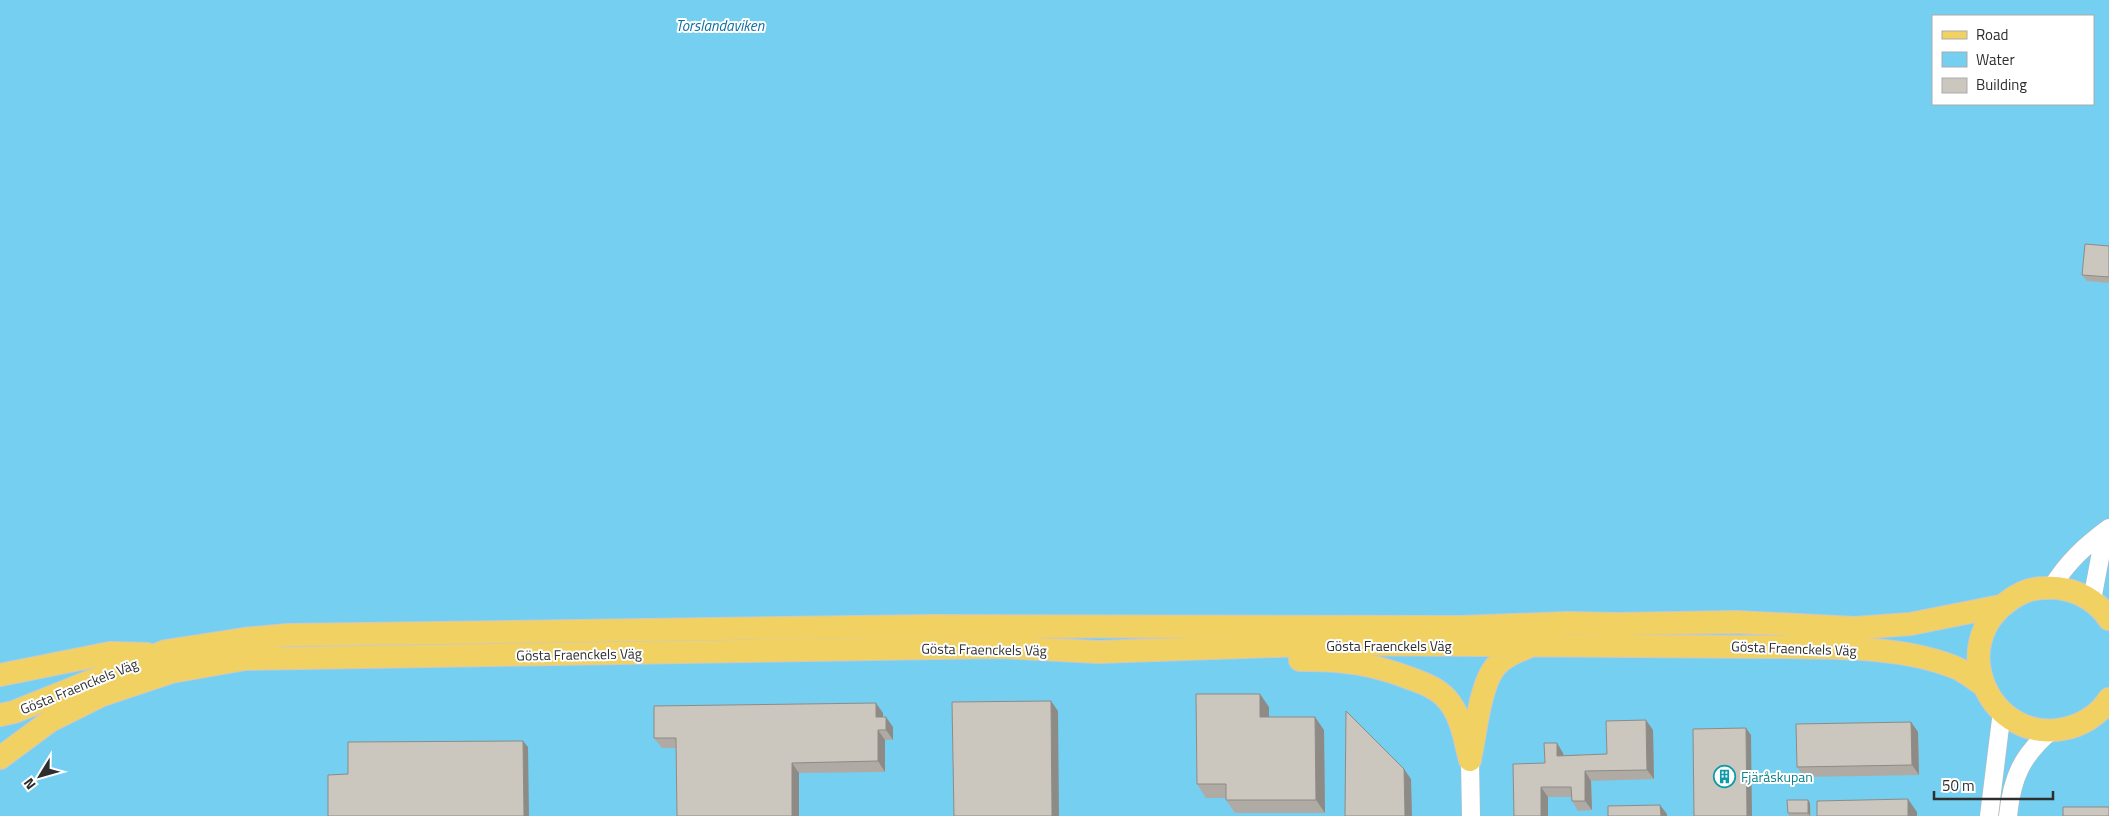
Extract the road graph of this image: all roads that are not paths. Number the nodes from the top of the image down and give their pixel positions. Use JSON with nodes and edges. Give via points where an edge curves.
{"nodes":[{"id":1,"x":2107,"y":529,"type":"edge"},
{"id":2,"x":2052,"y":587,"type":"junction"},
{"id":3,"x":2092,"y":600,"type":"junction"},
{"id":4,"x":2001,"y":606,"type":"junction"},
{"id":5,"x":2109,"y":618,"type":"edge"},
{"id":6,"x":1534,"y":645,"type":"junction"},
{"id":7,"x":1212,"y":649,"type":"junction"},
{"id":8,"x":158,"y":654,"type":"junction"},
{"id":9,"x":0,"y":675,"type":"edge"},
{"id":10,"x":1983,"y":685,"type":"junction"},
{"id":11,"x":2109,"y":699,"type":"edge"},
{"id":12,"x":2002,"y":711,"type":"junction"},
{"id":13,"x":0,"y":715,"type":"edge"},
{"id":14,"x":2099,"y":721,"type":"edge"},
{"id":15,"x":2052,"y":730,"type":"junction"},
{"id":16,"x":0,"y":758,"type":"edge"},
{"id":17,"x":1470,"y":760,"type":"junction"},
{"id":18,"x":1471,"y":816,"type":"edge"},
{"id":19,"x":1989,"y":816,"type":"edge"},
{"id":20,"x":2008,"y":816,"type":"edge"}],
"edges":[{"from":1,"to":2,"type":"street","via":[[2074,557]]},
{"from":1,"to":3,"type":"street"},
{"from":2,"to":3,"type":"main road","name":"Gösta Fraenckels Väg","via":[[2073,591]]},
{"from":2,"to":4,"type":"main road","name":"Gösta Fraenckels Väg","via":[[2025,592]]},
{"from":3,"to":5,"type":"main road","name":"Gösta Fraenckels Väg"},
{"from":4,"to":8,"type":"main road","name":"Gösta Fraenckels Väg","via":[[1888,627],[1855,628],[1736,622],[1402,628],[1101,626],[288,635],[195,645]]},
{"from":4,"to":10,"type":"main road","name":"Gösta Fraenckels Väg","via":[[1988,623],[1980,643],[1978,664]]},
{"from":6,"to":7,"type":"main road","name":"Gösta Fraenckels Väg","via":[[1333,644]]},
{"from":6,"to":10,"type":"main road","name":"Gösta Fraenckels Väg","via":[[1790,647],[1889,652],[1956,667]]},
{"from":6,"to":17,"type":"main road","via":[[1504,658],[1489,676]]},
{"from":7,"to":16,"type":"main road","name":"Gösta Fraenckels Väg","via":[[1098,652],[1001,647],[245,659],[171,672],[102,695],[50,722]]},
{"from":7,"to":17,"type":"main road","via":[[1247,658],[1352,662],[1379,667],[1421,682],[1443,694],[1454,707]]},
{"from":8,"to":9,"type":"main road","name":"Gösta Fraenckels Väg","via":[[110,653]]},
{"from":8,"to":13,"type":"main road","name":"Gösta Fraenckels Väg"},
{"from":10,"to":12,"type":"main road","name":"Gösta Fraenckels Väg"},
{"from":11,"to":14,"type":"main road","name":"Gösta Fraenckels Väg","via":[[2099,711]]},
{"from":12,"to":15,"type":"main road","name":"Gösta Fraenckels Väg","via":[[2025,726]]},
{"from":12,"to":19,"type":"street"},
{"from":14,"to":15,"type":"main road","name":"Gösta Fraenckels Väg"},
{"from":15,"to":20,"type":"street","via":[[2034,745],[2022,762],[2012,789]]},
{"from":17,"to":18,"type":"street"}]}
